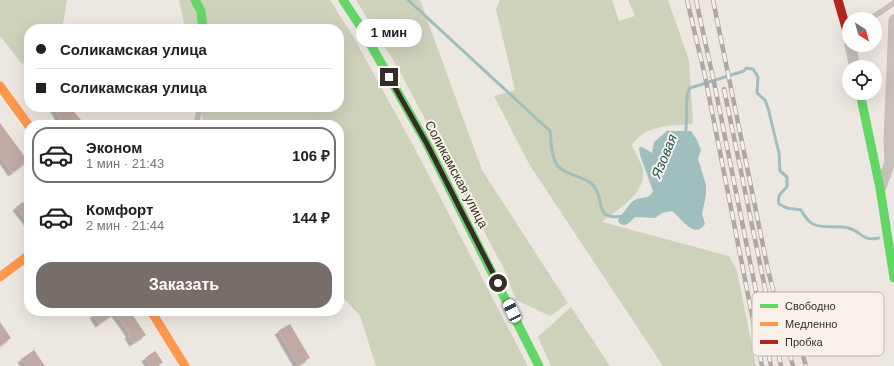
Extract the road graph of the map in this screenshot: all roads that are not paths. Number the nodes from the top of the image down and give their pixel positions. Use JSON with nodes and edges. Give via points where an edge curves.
{"nodes":[{"id":1,"x":195,"y":0,"type":"edge"},
{"id":2,"x":342,"y":0,"type":"edge"},
{"id":3,"x":838,"y":0,"type":"edge"},
{"id":4,"x":894,"y":3,"type":"edge"},
{"id":5,"x":880,"y":12,"type":"edge"},
{"id":6,"x":842,"y":14,"type":"edge"},
{"id":7,"x":894,"y":20,"type":"edge"},
{"id":8,"x":202,"y":24,"type":"edge"},
{"id":9,"x":0,"y":86,"type":"edge"},
{"id":10,"x":861,"y":100,"type":"edge"},
{"id":11,"x":25,"y":120,"type":"edge"},
{"id":12,"x":880,"y":188,"type":"junction"},
{"id":13,"x":24,"y":258,"type":"edge"},
{"id":14,"x":0,"y":277,"type":"edge"},
{"id":15,"x":894,"y":278,"type":"edge"},
{"id":16,"x":154,"y":316,"type":"edge"},
{"id":17,"x":185,"y":366,"type":"edge"},
{"id":18,"x":539,"y":366,"type":"edge"}],
"edges":[{"from":1,"to":8,"type":"street","via":[[201,12]]},
{"from":2,"to":18,"type":"street","name":"Соликамская улица","via":[[359,24],[427,144]]},
{"from":3,"to":6,"type":"street"},
{"from":4,"to":5,"type":"lane"},
{"from":7,"to":12,"type":"street","via":[[890,162]]},
{"from":9,"to":11,"type":"street"},
{"from":10,"to":12,"type":"street"},
{"from":12,"to":15,"type":"street"},
{"from":13,"to":14,"type":"street"},
{"from":16,"to":17,"type":"street"}]}
